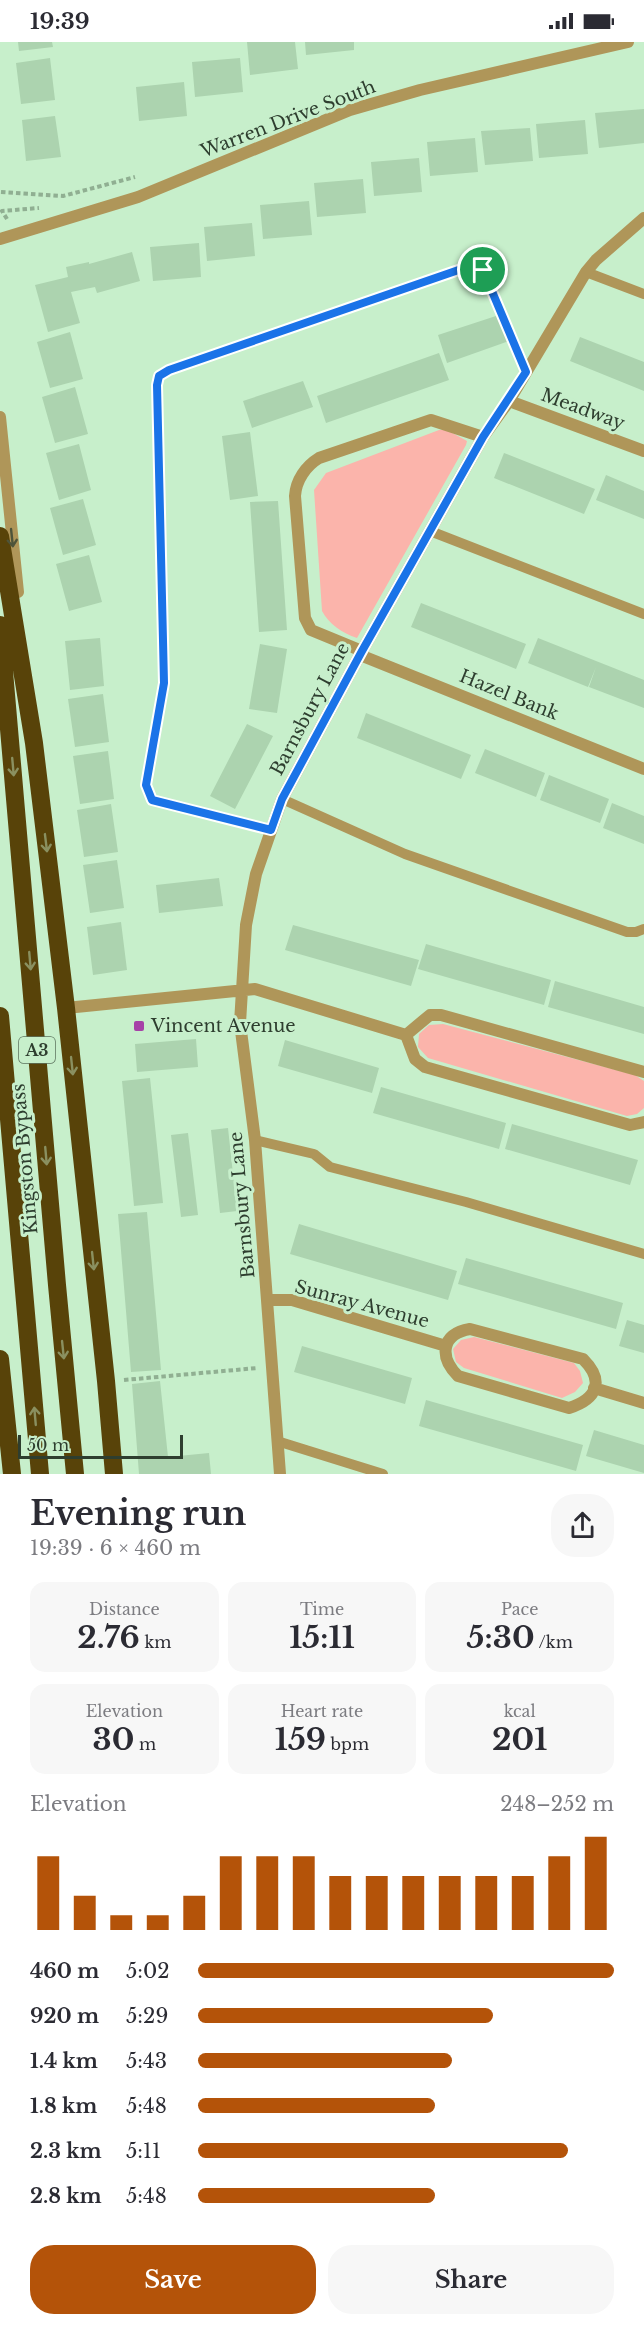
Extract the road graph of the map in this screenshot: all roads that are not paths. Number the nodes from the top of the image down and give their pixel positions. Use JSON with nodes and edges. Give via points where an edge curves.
{"nodes":[{"id":1,"x":621,"y":43,"type":"edge"},
{"id":2,"x":644,"y":218,"type":"edge"},
{"id":3,"x":0,"y":239,"type":"edge"},
{"id":4,"x":586,"y":272,"type":"junction"},
{"id":5,"x":644,"y":294,"type":"edge"},
{"id":6,"x":526,"y":372,"type":"junction"},
{"id":7,"x":509,"y":400,"type":"junction"},
{"id":8,"x":0,"y":417,"type":"edge"},
{"id":9,"x":483,"y":437,"type":"junction"},
{"id":10,"x":644,"y":451,"type":"edge"},
{"id":11,"x":430,"y":531,"type":"junction"},
{"id":12,"x":0,"y":536,"type":"edge"},
{"id":13,"x":644,"y":614,"type":"edge"},
{"id":14,"x":0,"y":625,"type":"edge"},
{"id":15,"x":361,"y":653,"type":"junction"},
{"id":16,"x":34,"y":744,"type":"junction"},
{"id":17,"x":644,"y":769,"type":"edge"},
{"id":18,"x":282,"y":799,"type":"junction"},
{"id":19,"x":271,"y":830,"type":"junction"},
{"id":20,"x":644,"y":929,"type":"edge"},
{"id":21,"x":242,"y":990,"type":"junction"},
{"id":22,"x":66,"y":1008,"type":"junction"},
{"id":23,"x":0,"y":1016,"type":"edge"},
{"id":24,"x":406,"y":1035,"type":"junction"},
{"id":25,"x":644,"y":1072,"type":"edge"},
{"id":26,"x":644,"y":1122,"type":"edge"},
{"id":27,"x":255,"y":1140,"type":"junction"},
{"id":28,"x":644,"y":1254,"type":"edge"},
{"id":29,"x":268,"y":1300,"type":"junction"},
{"id":30,"x":446,"y":1346,"type":"junction"},
{"id":31,"x":0,"y":1359,"type":"edge"},
{"id":32,"x":594,"y":1388,"type":"junction"},
{"id":33,"x":644,"y":1403,"type":"edge"},
{"id":34,"x":277,"y":1442,"type":"junction"},
{"id":35,"x":12,"y":1474,"type":"edge"},
{"id":36,"x":40,"y":1474,"type":"edge"},
{"id":37,"x":75,"y":1474,"type":"edge"},
{"id":38,"x":114,"y":1474,"type":"edge"},
{"id":39,"x":280,"y":1474,"type":"edge"},
{"id":40,"x":383,"y":1474,"type":"edge"}],
"edges":[{"from":1,"to":3,"type":"street","name":"Warren Drive South","via":[[350,110],[138,197]]},
{"from":2,"to":4,"type":"street","name":"Barnsbury Lane"},
{"from":4,"to":5,"type":"lane"},
{"from":4,"to":6,"type":"street","name":"Barnsbury Lane"},
{"from":6,"to":7,"type":"street","name":"Barnsbury Lane"},
{"from":6,"to":19,"type":"lane","via":[[483,270],[473,265],[159,376],[164,683],[146,785],[152,800]]},
{"from":7,"to":9,"type":"street","name":"Barnsbury Lane"},
{"from":7,"to":10,"type":"street","name":"Meadway"},
{"from":8,"to":16,"type":"street","one_way":true},
{"from":9,"to":11,"type":"street","name":"Barnsbury Lane"},
{"from":9,"to":15,"type":"street","name":"Hazel Bank","via":[[431,420],[319,458],[302,475],[296,496],[305,618],[311,630]]},
{"from":11,"to":13,"type":"lane"},
{"from":11,"to":15,"type":"street","name":"Barnsbury Lane"},
{"from":12,"to":16,"type":"highway"},
{"from":14,"to":37,"type":"highway","name":"Kingston Bypass","number":"A3","one_way":true},
{"from":15,"to":17,"type":"street","name":"Hazel Bank"},
{"from":15,"to":18,"type":"street","name":"Barnsbury Lane"},
{"from":16,"to":22,"type":"highway","one_way":true},
{"from":18,"to":19,"type":"street","name":"Barnsbury Lane"},
{"from":18,"to":20,"type":"lane","via":[[405,854],[627,932]]},
{"from":19,"to":21,"type":"street","name":"Barnsbury Lane","via":[[256,874],[246,925]]},
{"from":21,"to":22,"type":"street"},
{"from":21,"to":24,"type":"street","via":[[255,990]]},
{"from":21,"to":27,"type":"street","name":"Barnsbury Lane","via":[[240,1023]]},
{"from":22,"to":38,"type":"highway","one_way":true},
{"from":36,"to":23,"type":"highway","name":"Kingston Bypass","number":"A3","one_way":true},
{"from":24,"to":25,"type":"street","via":[[430,1015],[441,1015]]},
{"from":24,"to":26,"type":"street","via":[[415,1059],[425,1067],[630,1125]]},
{"from":27,"to":28,"type":"lane","via":[[314,1154],[330,1167]]},
{"from":27,"to":29,"type":"street","name":"Barnsbury Lane"},
{"from":29,"to":30,"type":"street","name":"Sunray Avenue","via":[[292,1300]]},
{"from":29,"to":34,"type":"street","name":"Barnsbury Lane"},
{"from":30,"to":32,"type":"street","name":"Sunray Avenue","via":[[461,1330],[470,1329],[583,1359],[592,1371]]},
{"from":30,"to":32,"type":"street","name":"Sunray Avenue","via":[[445,1356],[458,1376],[558,1406],[579,1405],[592,1396]]},
{"from":31,"to":35,"type":"highway"},
{"from":32,"to":33,"type":"street"},
{"from":34,"to":39,"type":"street","name":"Barnsbury Lane"},
{"from":34,"to":40,"type":"lane"}]}
